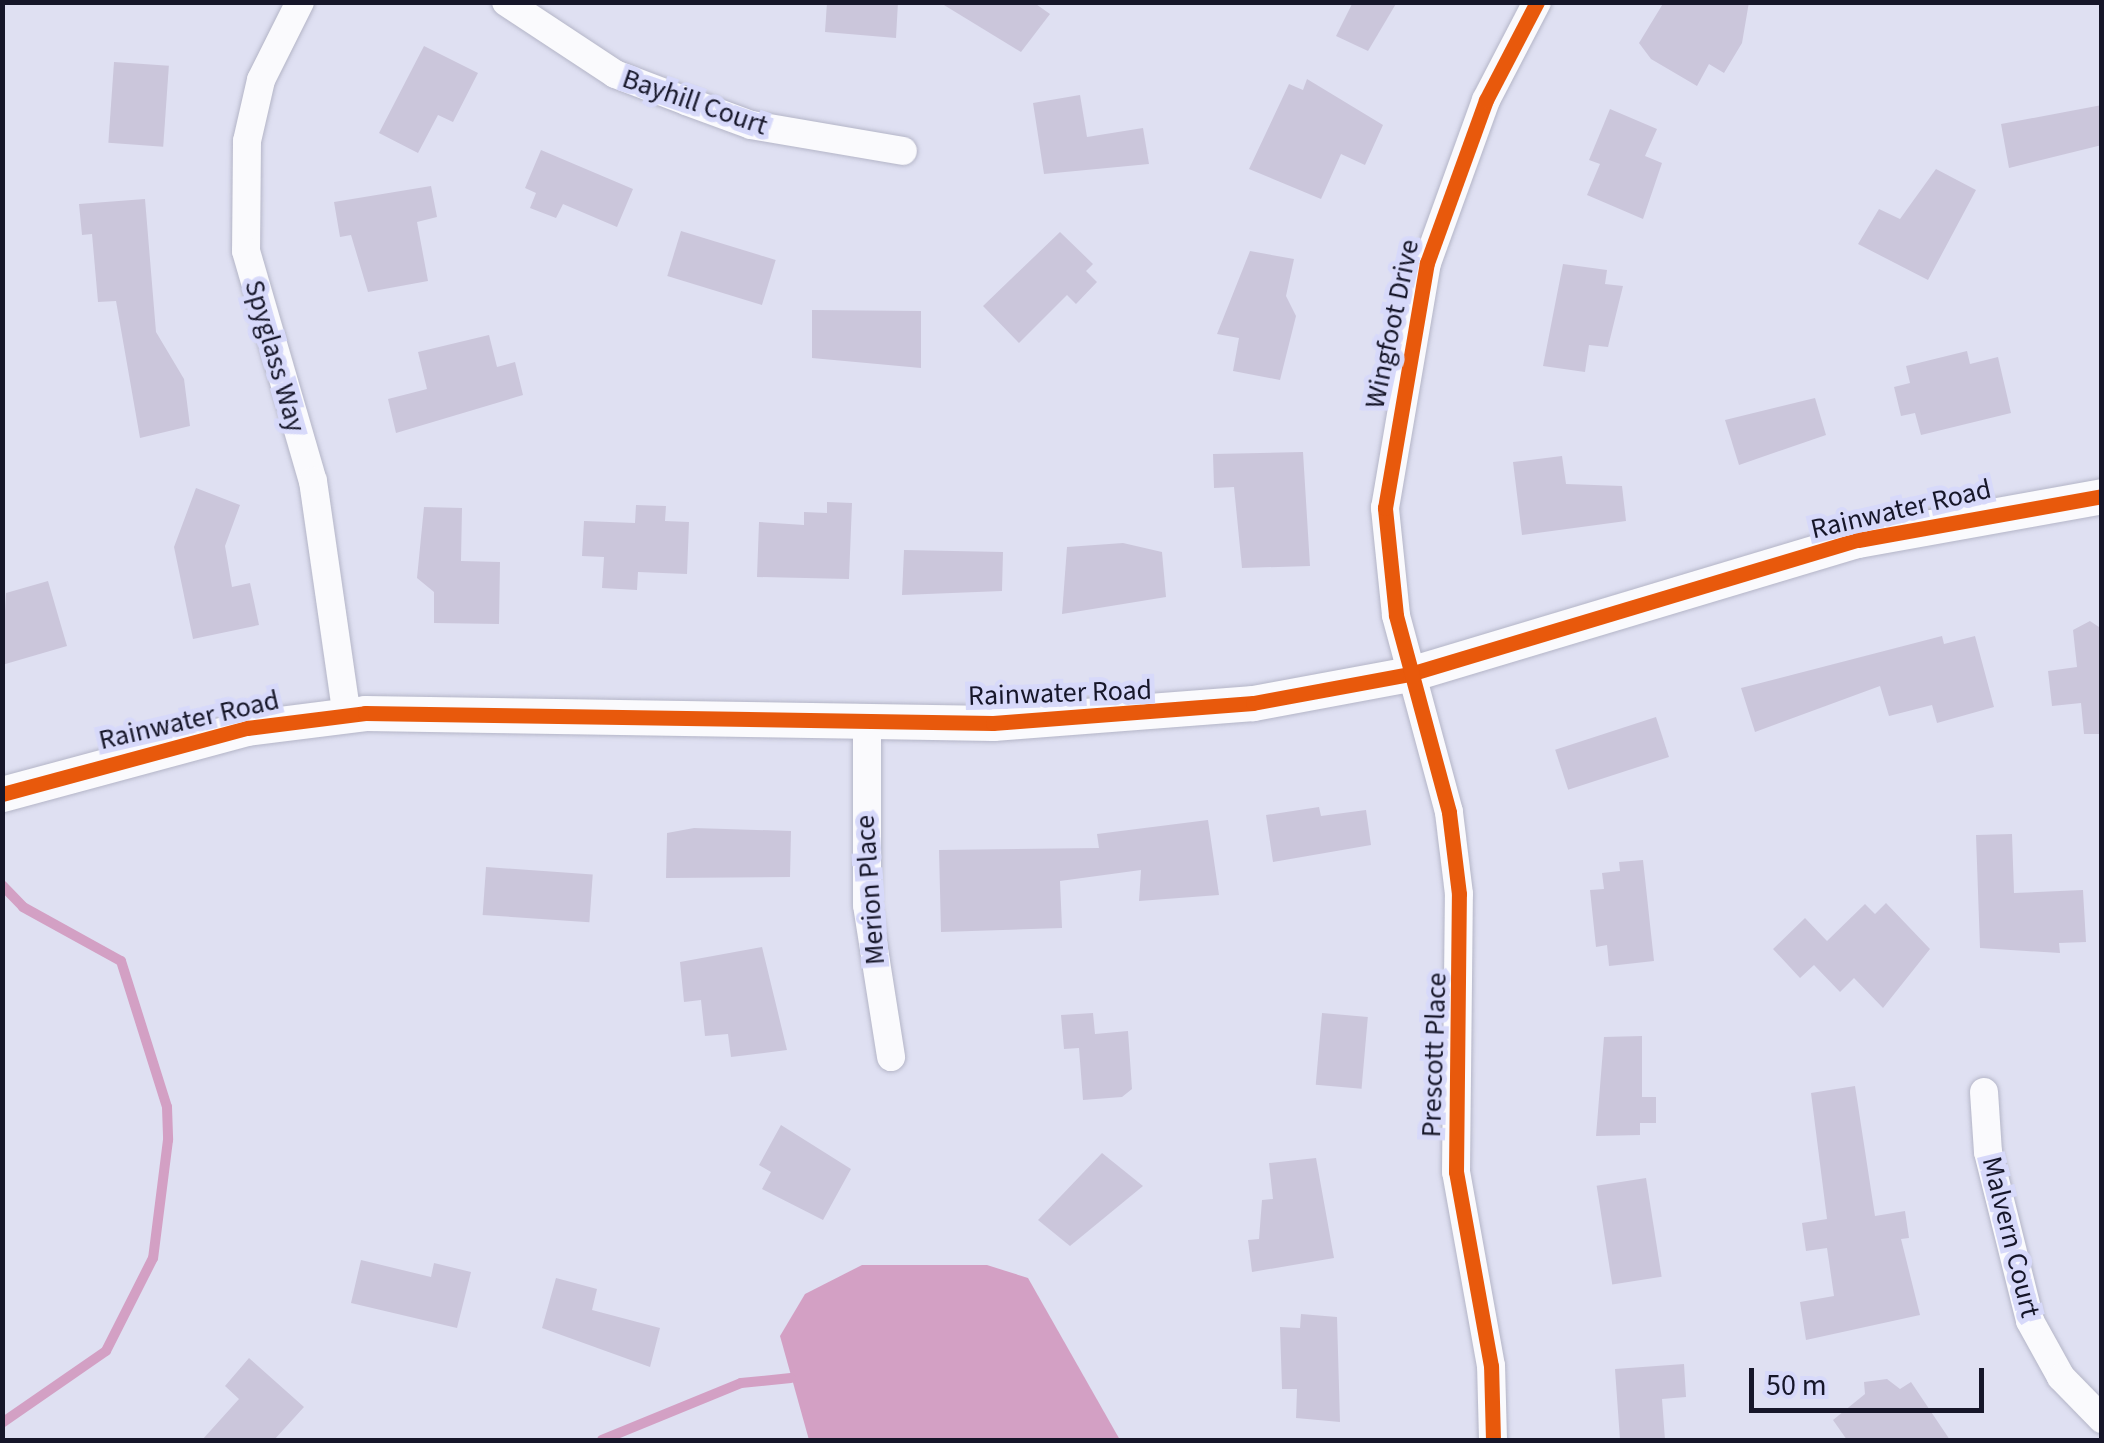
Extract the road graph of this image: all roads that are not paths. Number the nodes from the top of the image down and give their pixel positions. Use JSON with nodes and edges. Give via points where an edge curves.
{"nodes":[{"id":1,"x":300,"y":2,"type":"edge"},
{"id":2,"x":506,"y":2,"type":"edge"},
{"id":3,"x":1537,"y":2,"type":"edge"},
{"id":4,"x":903,"y":151,"type":"dead end"},
{"id":5,"x":2102,"y":496,"type":"edge"},
{"id":6,"x":1410,"y":674,"type":"junction"},
{"id":7,"x":347,"y":716,"type":"junction"},
{"id":8,"x":867,"y":721,"type":"junction"},
{"id":9,"x":2,"y":794,"type":"edge"},
{"id":10,"x":891,"y":1057,"type":"dead end"},
{"id":11,"x":1984,"y":1092,"type":"dead end"},
{"id":12,"x":2102,"y":1419,"type":"edge"},
{"id":13,"x":1493,"y":1440,"type":"edge"}],
"edges":[{"from":1,"to":7,"type":"street","name":"Spyglass Way","via":[[254,110],[246,250],[312,482]]},
{"from":2,"to":4,"type":"street","name":"Bayhill Court","via":[[614,74],[751,125]]},
{"from":3,"to":6,"type":"street","name":"Wingfoot Drive","via":[[1486,100],[1427,263],[1393,434],[1388,557]]},
{"from":5,"to":6,"type":"street","name":"Rainwater Road","via":[[1858,540]]},
{"from":6,"to":8,"type":"street","name":"Rainwater Road","via":[[1164,714]]},
{"from":6,"to":13,"type":"street","name":"Prescott Place","via":[[1449,812],[1459,894],[1456,1172],[1491,1366]]},
{"from":7,"to":8,"type":"street","name":"Rainwater Road"},
{"from":7,"to":9,"type":"street","name":"Rainwater Road","via":[[248,728]]},
{"from":8,"to":10,"type":"street","name":"Merion Place","via":[[867,905]]},
{"from":11,"to":12,"type":"street","name":"Malvern Court","via":[[1988,1152],[2030,1321],[2062,1377]]}]}
